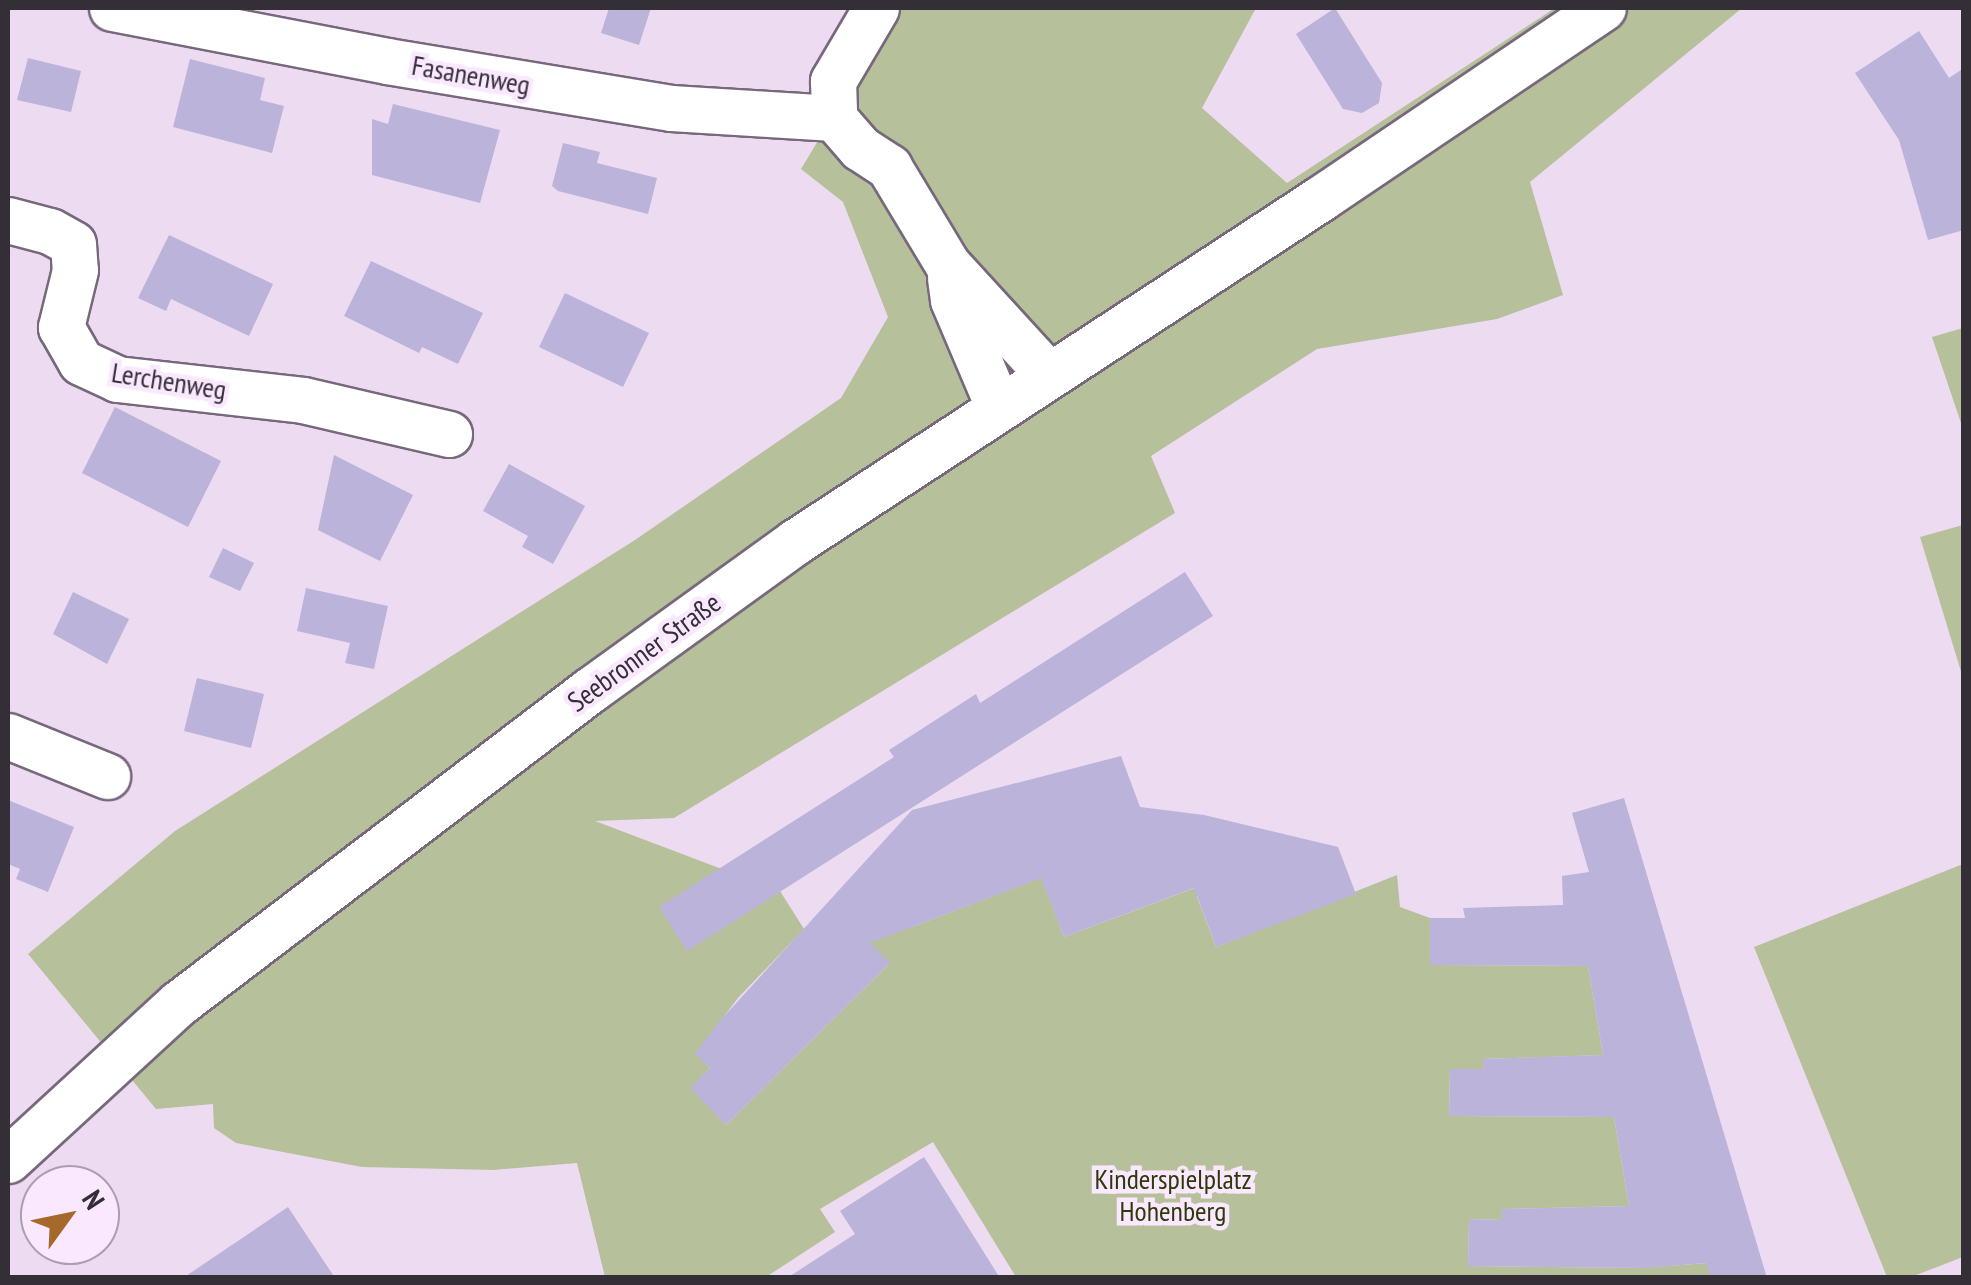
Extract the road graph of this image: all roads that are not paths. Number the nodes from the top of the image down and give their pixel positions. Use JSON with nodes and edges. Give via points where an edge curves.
{"nodes":[{"id":1,"x":112,"y":8,"type":"edge"},
{"id":2,"x":876,"y":8,"type":"edge"},
{"id":3,"x":1603,"y":8,"type":"edge"},
{"id":4,"x":834,"y":118,"type":"junction"},
{"id":5,"x":8,"y":220,"type":"edge"},
{"id":6,"x":948,"y":265,"type":"junction"},
{"id":7,"x":1048,"y":374,"type":"junction"},
{"id":8,"x":998,"y":406,"type":"junction"},
{"id":9,"x":449,"y":434,"type":"dead end"},
{"id":10,"x":8,"y":736,"type":"edge"},
{"id":11,"x":107,"y":776,"type":"dead end"},
{"id":12,"x":8,"y":1160,"type":"edge"}],
"edges":[{"from":1,"to":4,"type":"street","name":"Fasanenweg","via":[[671,108]]},
{"from":2,"to":4,"type":"street","via":[[833,82]]},
{"from":3,"to":7,"type":"street","name":"Seebronner Straße"},
{"from":4,"to":6,"type":"street","via":[[860,148],[889,167]]},
{"from":5,"to":9,"type":"street","name":"Lerchenweg","via":[[73,244],[61,327],[81,362],[117,378],[303,400]]},
{"from":6,"to":7,"type":"street"},
{"from":6,"to":8,"type":"street","via":[[952,300]]},
{"from":7,"to":8,"type":"street","name":"Seebronner Straße"},
{"from":8,"to":12,"type":"street","name":"Seebronner Straße","via":[[590,690],[179,1003]]},
{"from":10,"to":11,"type":"street"}]}
